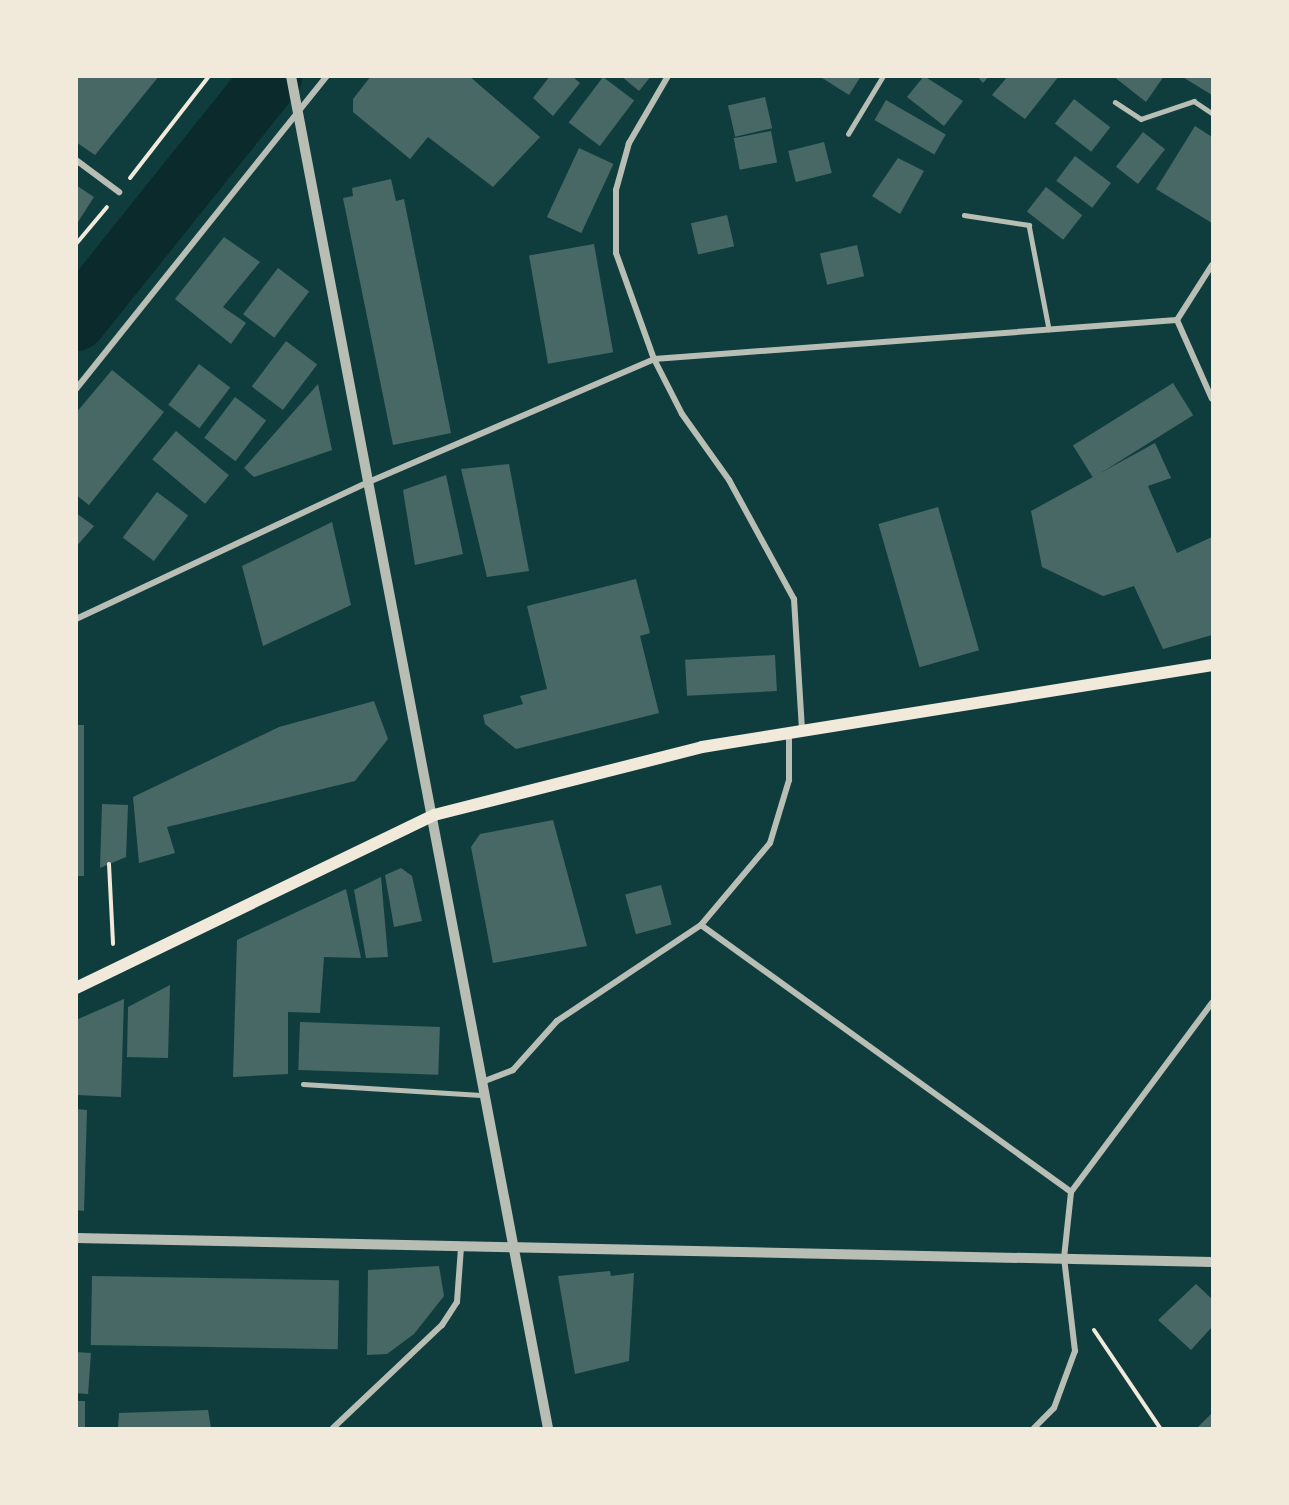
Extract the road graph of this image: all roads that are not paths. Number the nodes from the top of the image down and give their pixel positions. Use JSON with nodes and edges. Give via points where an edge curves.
{"nodes":[{"id":1,"x":291,"y":76,"type":"edge"},
{"id":2,"x":327,"y":76,"type":"edge"},
{"id":3,"x":668,"y":76,"type":"edge"},
{"id":4,"x":883,"y":76,"type":"edge"},
{"id":5,"x":1115,"y":102,"type":"dead end"},
{"id":6,"x":1212,"y":113,"type":"edge"},
{"id":7,"x":296,"y":117,"type":"junction"},
{"id":8,"x":848,"y":134,"type":"dead end"},
{"id":9,"x":76,"y":160,"type":"edge"},
{"id":10,"x":119,"y":192,"type":"road end"},
{"id":11,"x":964,"y":215,"type":"dead end"},
{"id":12,"x":1212,"y":265,"type":"edge"},
{"id":13,"x":1176,"y":320,"type":"junction"},
{"id":14,"x":1049,"y":329,"type":"junction"},
{"id":15,"x":654,"y":359,"type":"junction"},
{"id":16,"x":76,"y":390,"type":"edge"},
{"id":17,"x":1212,"y":399,"type":"edge"},
{"id":18,"x":371,"y":481,"type":"junction"},
{"id":19,"x":76,"y":619,"type":"edge"},
{"id":20,"x":1212,"y":665,"type":"edge"},
{"id":21,"x":802,"y":731,"type":"junction"},
{"id":22,"x":789,"y":733,"type":"junction"},
{"id":23,"x":434,"y":815,"type":"junction"},
{"id":24,"x":701,"y":925,"type":"junction"},
{"id":25,"x":76,"y":988,"type":"edge"},
{"id":26,"x":1212,"y":1003,"type":"edge"},
{"id":27,"x":482,"y":1082,"type":"junction"},
{"id":28,"x":303,"y":1084,"type":"dead end"},
{"id":29,"x":485,"y":1095,"type":"junction"},
{"id":30,"x":1071,"y":1192,"type":"junction"},
{"id":31,"x":76,"y":1238,"type":"edge"},
{"id":32,"x":461,"y":1247,"type":"junction"},
{"id":33,"x":514,"y":1247,"type":"junction"},
{"id":34,"x":1064,"y":1258,"type":"junction"},
{"id":35,"x":1212,"y":1262,"type":"edge"},
{"id":36,"x":333,"y":1428,"type":"edge"},
{"id":37,"x":548,"y":1428,"type":"edge"},
{"id":38,"x":1034,"y":1428,"type":"edge"}],
"edges":[{"from":1,"to":7,"type":"street"},
{"from":2,"to":7,"type":"street"},
{"from":3,"to":15,"type":"street","via":[[629,143],[616,190],[616,253]]},
{"from":4,"to":8,"type":"lane"},
{"from":5,"to":6,"type":"lane","via":[[1142,119],[1194,101]]},
{"from":7,"to":16,"type":"street"},
{"from":7,"to":18,"type":"street"},
{"from":9,"to":10,"type":"street"},
{"from":11,"to":14,"type":"lane","via":[[1029,225]]},
{"from":12,"to":13,"type":"street"},
{"from":13,"to":14,"type":"street"},
{"from":13,"to":17,"type":"street"},
{"from":14,"to":15,"type":"street"},
{"from":15,"to":18,"type":"street"},
{"from":15,"to":21,"type":"street","via":[[794,599]]},
{"from":18,"to":19,"type":"street"},
{"from":18,"to":23,"type":"street"},
{"from":20,"to":21,"type":"main road"},
{"from":21,"to":22,"type":"main road"},
{"from":22,"to":23,"type":"main road","via":[[702,747]]},
{"from":22,"to":24,"type":"street","via":[[789,780],[770,843]]},
{"from":23,"to":25,"type":"main road"},
{"from":23,"to":27,"type":"street"},
{"from":24,"to":27,"type":"street","via":[[557,1021],[513,1070]]},
{"from":24,"to":30,"type":"street"},
{"from":26,"to":30,"type":"street"},
{"from":27,"to":29,"type":"street"},
{"from":28,"to":29,"type":"lane"},
{"from":29,"to":33,"type":"street"},
{"from":30,"to":34,"type":"street"},
{"from":31,"to":32,"type":"street"},
{"from":32,"to":33,"type":"street"},
{"from":32,"to":36,"type":"street","via":[[457,1302],[442,1325]]},
{"from":33,"to":34,"type":"street"},
{"from":33,"to":37,"type":"street"},
{"from":34,"to":35,"type":"street"},
{"from":34,"to":38,"type":"street","via":[[1075,1351],[1054,1408]]}]}
